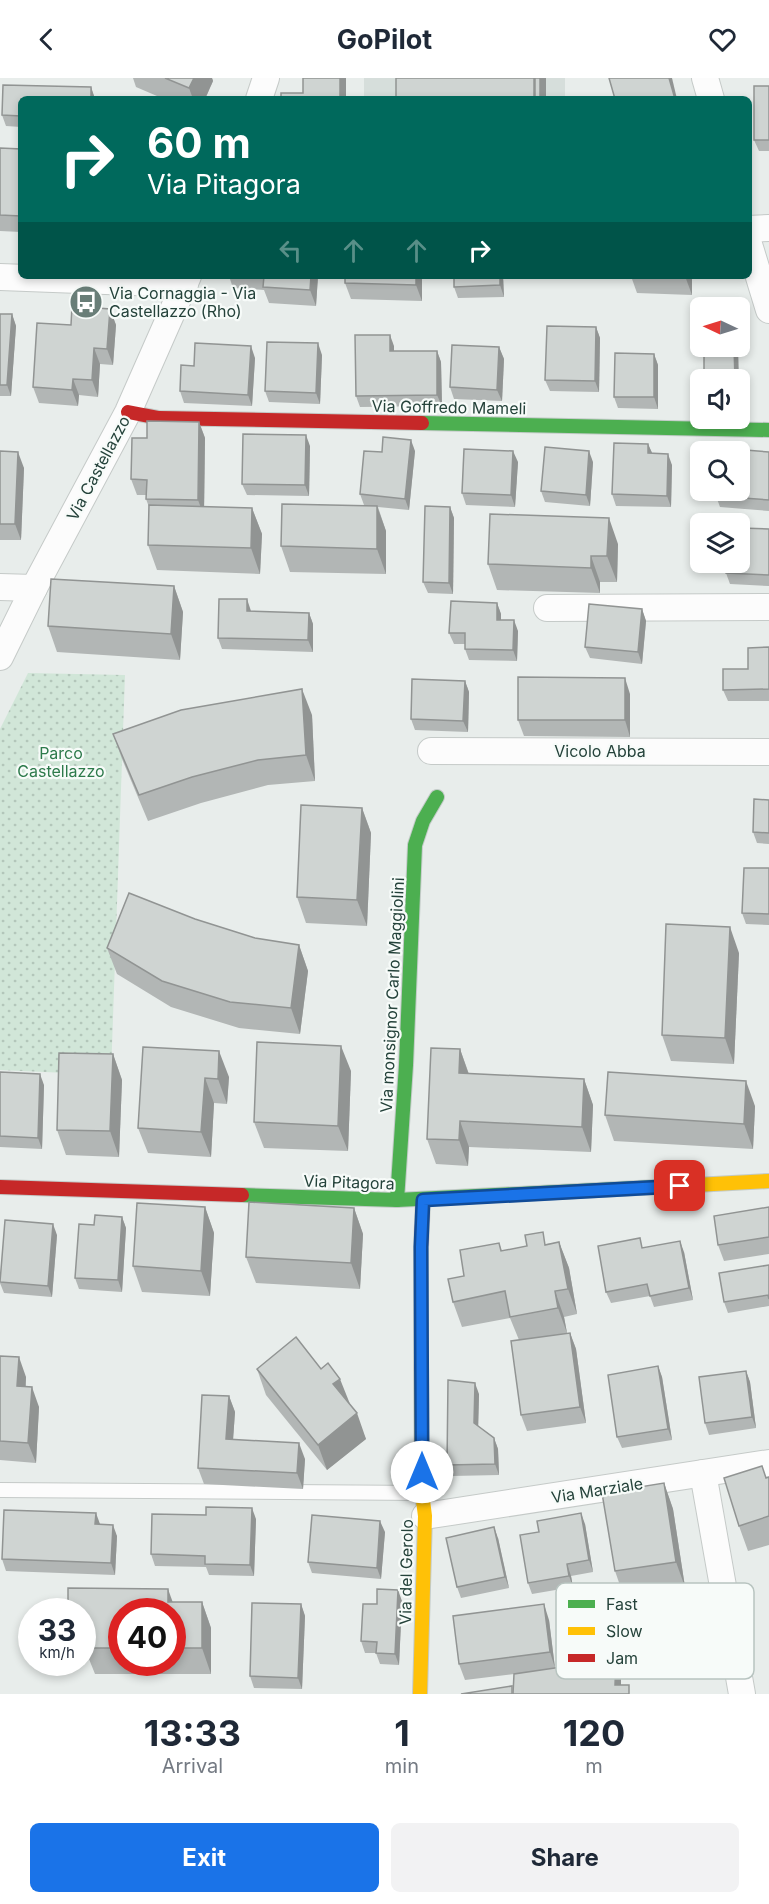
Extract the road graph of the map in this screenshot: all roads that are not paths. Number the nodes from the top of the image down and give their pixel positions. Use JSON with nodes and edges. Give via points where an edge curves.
{"nodes":[{"id":1,"x":266,"y":78,"type":"edge"},
{"id":2,"x":705,"y":78,"type":"edge"},
{"id":3,"x":260,"y":96,"type":"edge"},
{"id":4,"x":710,"y":96,"type":"edge"},
{"id":5,"x":769,"y":228,"type":"edge"},
{"id":6,"x":752,"y":229,"type":"edge"},
{"id":7,"x":752,"y":255,"type":"edge"},
{"id":8,"x":0,"y":277,"type":"edge"},
{"id":9,"x":18,"y":277,"type":"edge"},
{"id":10,"x":125,"y":279,"type":"edge"},
{"id":11,"x":187,"y":280,"type":"edge"},
{"id":12,"x":769,"y":310,"type":"edge"},
{"id":13,"x":128,"y":412,"type":"junction"},
{"id":14,"x":769,"y":429,"type":"edge"},
{"id":15,"x":0,"y":587,"type":"edge"},
{"id":16,"x":34,"y":588,"type":"junction"},
{"id":17,"x":769,"y":607,"type":"edge"},
{"id":18,"x":547,"y":608,"type":"dead end"},
{"id":19,"x":0,"y":657,"type":"edge"},
{"id":20,"x":431,"y":751,"type":"dead end"},
{"id":21,"x":769,"y":752,"type":"edge"},
{"id":22,"x":437,"y":797,"type":"dead end"},
{"id":23,"x":769,"y":1181,"type":"edge"},
{"id":24,"x":0,"y":1187,"type":"edge"},
{"id":25,"x":397,"y":1200,"type":"junction"},
{"id":26,"x":423,"y":1200,"type":"junction"},
{"id":27,"x":769,"y":1463,"type":"edge"},
{"id":28,"x":703,"y":1473,"type":"junction"},
{"id":29,"x":0,"y":1490,"type":"edge"},
{"id":30,"x":423,"y":1505,"type":"junction"},
{"id":31,"x":722,"y":1583,"type":"edge"},
{"id":32,"x":739,"y":1679,"type":"edge"},
{"id":33,"x":420,"y":1694,"type":"edge"},
{"id":34,"x":742,"y":1694,"type":"edge"}],
"edges":[{"from":1,"to":3,"type":"street"},
{"from":2,"to":4,"type":"street"},
{"from":5,"to":6,"type":"street"},
{"from":7,"to":12,"type":"street"},
{"from":8,"to":9,"type":"street"},
{"from":10,"to":11,"type":"street"},
{"from":11,"to":13,"type":"street","name":"Via Castellazzo"},
{"from":13,"to":14,"type":"street","name":"Via Goffredo Mameli","via":[[159,418]]},
{"from":13,"to":16,"type":"street","name":"Via Castellazzo"},
{"from":15,"to":16,"type":"street"},
{"from":16,"to":19,"type":"street","name":"Via Castellazzo"},
{"from":17,"to":18,"type":"street"},
{"from":20,"to":21,"type":"street","name":"Vicolo Abba"},
{"from":22,"to":25,"type":"street","name":"Via monsignor Carlo Maggiolini","via":[[415,846]]},
{"from":23,"to":26,"type":"street","name":"Via Pitagora"},
{"from":24,"to":25,"type":"street","name":"Via Pitagora"},
{"from":25,"to":26,"type":"street","name":"Via Pitagora"},
{"from":26,"to":30,"type":"street","name":"Via del Gerolo"},
{"from":27,"to":28,"type":"street","name":"Via Marziale"},
{"from":28,"to":30,"type":"street","name":"Via Marziale"},
{"from":28,"to":31,"type":"street"},
{"from":29,"to":30,"type":"lane"},
{"from":30,"to":33,"type":"street","name":"Via del Gerolo"},
{"from":32,"to":34,"type":"street"}]}
